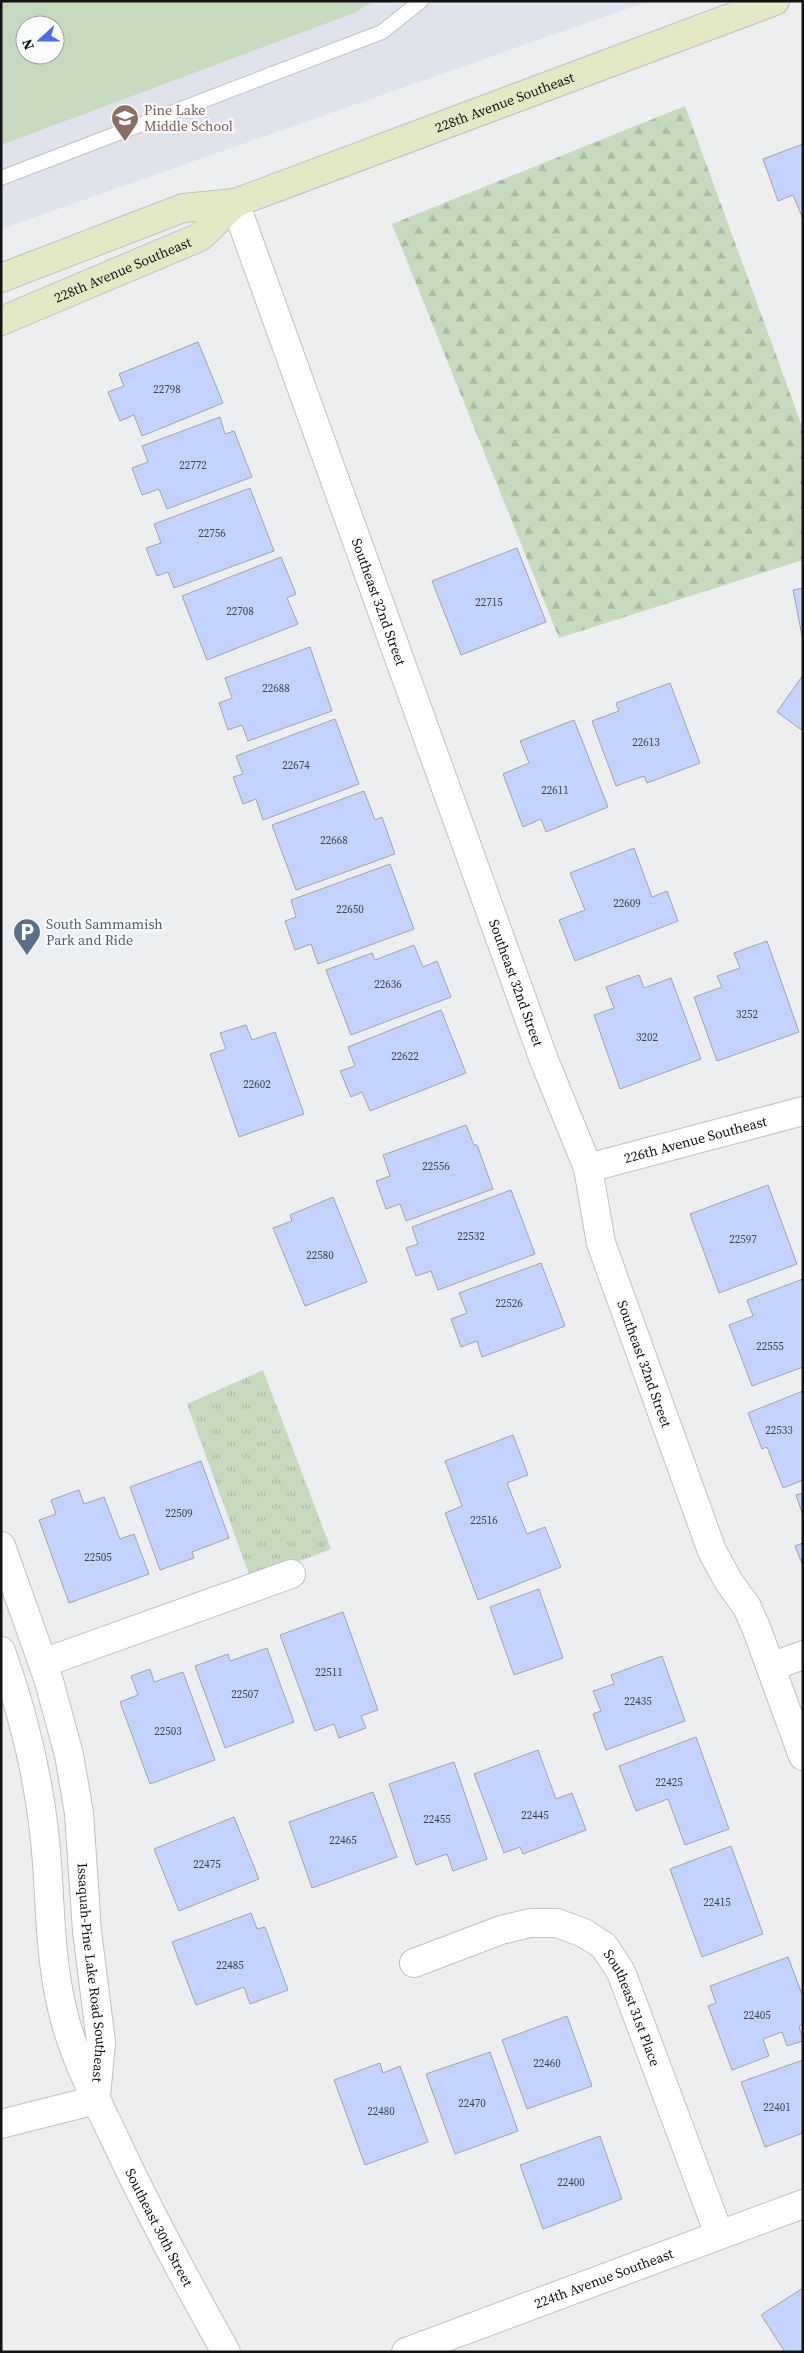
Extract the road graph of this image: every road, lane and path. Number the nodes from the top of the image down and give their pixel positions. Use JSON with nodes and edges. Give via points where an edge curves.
{"nodes":[{"id":1,"x":421,"y":1,"type":"edge"},
{"id":2,"x":758,"y":4,"type":"edge"},
{"id":3,"x":1,"y":178,"type":"edge"},
{"id":4,"x":235,"y":202,"type":"junction"},
{"id":5,"x":1,"y":278,"type":"edge"},
{"id":6,"x":1,"y":321,"type":"edge"},
{"id":7,"x":803,"y":1111,"type":"edge"},
{"id":8,"x":588,"y":1168,"type":"junction"},
{"id":9,"x":1,"y":1546,"type":"edge"},
{"id":10,"x":291,"y":1574,"type":"dead end"},
{"id":11,"x":1,"y":1651,"type":"edge"},
{"id":12,"x":803,"y":1655,"type":"edge"},
{"id":13,"x":42,"y":1663,"type":"junction"},
{"id":14,"x":771,"y":1667,"type":"junction"},
{"id":15,"x":8,"y":1693,"type":"edge"},
{"id":16,"x":803,"y":1756,"type":"edge"},
{"id":17,"x":414,"y":1962,"type":"dead end"},
{"id":18,"x":96,"y":2100,"type":"junction"},
{"id":19,"x":1,"y":2124,"type":"edge"},
{"id":20,"x":803,"y":2204,"type":"edge"},
{"id":21,"x":719,"y":2234,"type":"junction"},
{"id":22,"x":226,"y":2352,"type":"edge"},
{"id":23,"x":406,"y":2352,"type":"edge"}],
"edges":[{"from":1,"to":3,"type":"lane","via":[[382,32]]},
{"from":2,"to":4,"type":"main road","name":"228th Avenue Southeast"},
{"from":4,"to":5,"type":"main road","name":"228th Avenue Southeast","via":[[183,208]]},
{"from":4,"to":6,"type":"main road","name":"228th Avenue Southeast","via":[[200,237]]},
{"from":4,"to":8,"type":"street","name":"Southeast 32nd Street","via":[[544,1060]]},
{"from":7,"to":8,"type":"street","name":"226th Avenue Southeast"},
{"from":8,"to":14,"type":"street","name":"Southeast 32nd Street","via":[[601,1243],[712,1551],[747,1607]]},
{"from":9,"to":13,"type":"street","name":"Issaquah-Pine Lake Road Southeast"},
{"from":10,"to":13,"type":"street"},
{"from":11,"to":15,"type":"street","name":"Issaquah-Pine Lake Road Southeast"},
{"from":12,"to":14,"type":"street"},
{"from":13,"to":18,"type":"street","name":"Issaquah-Pine Lake Road Southeast","via":[[69,1755],[79,1813],[87,1931],[101,2042]]},
{"from":14,"to":16,"type":"street","name":"Southeast 32nd Street"},
{"from":15,"to":18,"type":"street","name":"Issaquah-Pine Lake Road Southeast","via":[[34,1762],[62,2007],[73,2047]]},
{"from":17,"to":21,"type":"street","name":"Southeast 31st Place","via":[[501,1930],[530,1924],[557,1923],[584,1932],[604,1946],[621,1972]]},
{"from":18,"to":19,"type":"street"},
{"from":18,"to":22,"type":"street","name":"Southeast 30th Street","via":[[169,2251]]},
{"from":20,"to":21,"type":"street","name":"224th Avenue Southeast"},
{"from":21,"to":23,"type":"street","name":"224th Avenue Southeast"}]}
